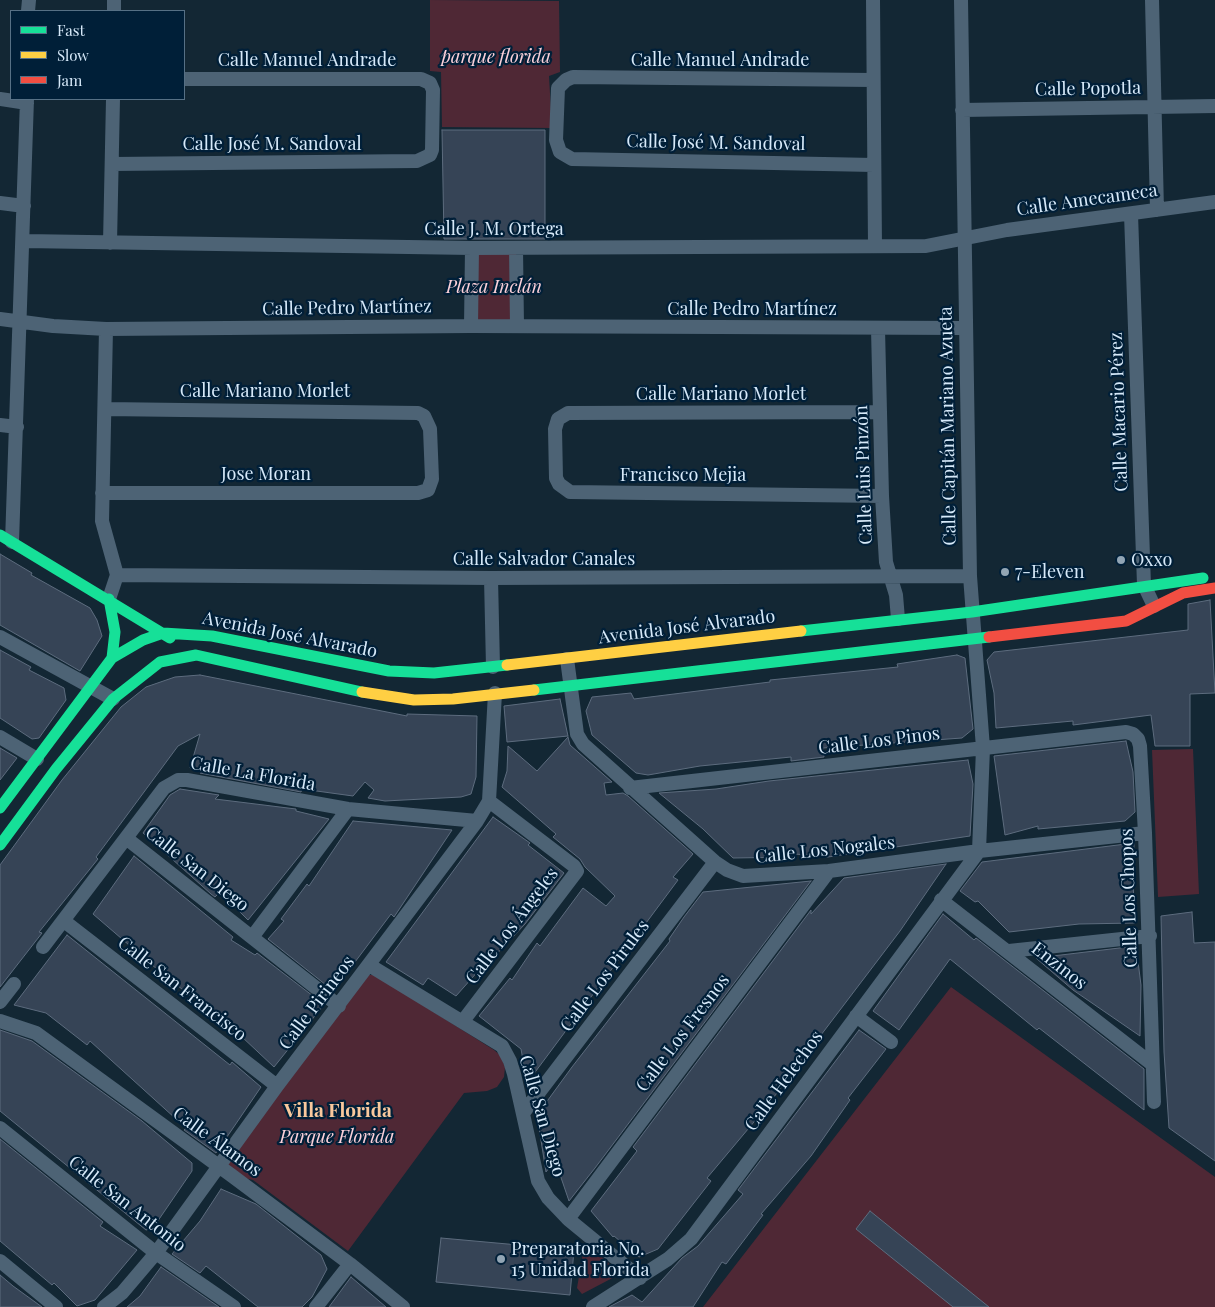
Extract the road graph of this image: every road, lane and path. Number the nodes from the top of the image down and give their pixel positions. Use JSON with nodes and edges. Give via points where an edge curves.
{"nodes":[{"id":1,"x":873,"y":0,"type":"edge"},
{"id":2,"x":960,"y":0,"type":"edge"},
{"id":3,"x":1152,"y":0,"type":"edge"},
{"id":4,"x":185,"y":79,"type":"edge"},
{"id":5,"x":873,"y":80,"type":"junction"},
{"id":6,"x":14,"y":100,"type":"edge"},
{"id":7,"x":113,"y":100,"type":"edge"},
{"id":8,"x":27,"y":101,"type":"edge"},
{"id":9,"x":1154,"y":106,"type":"junction"},
{"id":10,"x":1215,"y":106,"type":"edge"},
{"id":11,"x":962,"y":110,"type":"junction"},
{"id":12,"x":560,"y":152,"type":"joint"},
{"id":13,"x":430,"y":155,"type":"joint"},
{"id":14,"x":112,"y":164,"type":"junction"},
{"id":15,"x":874,"y":164,"type":"junction"},
{"id":16,"x":1215,"y":202,"type":"edge"},
{"id":17,"x":0,"y":203,"type":"edge"},
{"id":18,"x":24,"y":206,"type":"junction"},
{"id":19,"x":1157,"y":210,"type":"junction"},
{"id":20,"x":1131,"y":214,"type":"junction"},
{"id":21,"x":964,"y":239,"type":"junction"},
{"id":22,"x":24,"y":241,"type":"junction"},
{"id":23,"x":110,"y":243,"type":"junction"},
{"id":24,"x":875,"y":246,"type":"junction"},
{"id":25,"x":472,"y":248,"type":"junction"},
{"id":26,"x":516,"y":248,"type":"junction"},
{"id":27,"x":0,"y":319,"type":"edge"},
{"id":28,"x":21,"y":322,"type":"junction"},
{"id":29,"x":471,"y":326,"type":"junction"},
{"id":30,"x":517,"y":326,"type":"junction"},
{"id":31,"x":964,"y":328,"type":"junction"},
{"id":32,"x":106,"y":329,"type":"junction"},
{"id":33,"x":878,"y":329,"type":"junction"},
{"id":34,"x":105,"y":409,"type":"junction"},
{"id":35,"x":880,"y":412,"type":"junction"},
{"id":36,"x":563,"y":415,"type":"joint"},
{"id":37,"x":0,"y":424,"type":"edge"},
{"id":38,"x":17,"y":427,"type":"junction"},
{"id":39,"x":428,"y":490,"type":"joint"},
{"id":40,"x":102,"y":493,"type":"junction"},
{"id":41,"x":882,"y":496,"type":"junction"},
{"id":42,"x":6,"y":539,"type":"edge"},
{"id":43,"x":117,"y":575,"type":"junction"},
{"id":44,"x":890,"y":576,"type":"junction"},
{"id":45,"x":970,"y":576,"type":"junction"},
{"id":46,"x":1215,"y":576,"type":"edge"},
{"id":47,"x":491,"y":578,"type":"junction"},
{"id":48,"x":1144,"y":585,"type":"junction"},
{"id":49,"x":1215,"y":588,"type":"edge"},
{"id":50,"x":109,"y":599,"type":"junction"},
{"id":51,"x":1154,"y":606,"type":"junction"},
{"id":52,"x":972,"y":612,"type":"junction"},
{"id":53,"x":898,"y":619,"type":"junction"},
{"id":54,"x":163,"y":633,"type":"junction"},
{"id":55,"x":0,"y":638,"type":"edge"},
{"id":56,"x":975,"y":640,"type":"junction"},
{"id":57,"x":196,"y":655,"type":"junction"},
{"id":58,"x":112,"y":658,"type":"junction"},
{"id":59,"x":567,"y":659,"type":"junction"},
{"id":60,"x":493,"y":666,"type":"junction"},
{"id":61,"x":89,"y":686,"type":"junction"},
{"id":62,"x":570,"y":686,"type":"junction"},
{"id":63,"x":495,"y":693,"type":"junction"},
{"id":64,"x":113,"y":699,"type":"junction"},
{"id":65,"x":1132,"y":734,"type":"joint"},
{"id":66,"x":0,"y":737,"type":"edge"},
{"id":67,"x":983,"y":748,"type":"junction"},
{"id":68,"x":37,"y":759,"type":"junction"},
{"id":69,"x":630,"y":788,"type":"junction"},
{"id":70,"x":489,"y":801,"type":"junction"},
{"id":71,"x":0,"y":808,"type":"edge"},
{"id":72,"x":348,"y":809,"type":"junction"},
{"id":73,"x":477,"y":821,"type":"junction"},
{"id":74,"x":1145,"y":833,"type":"junction"},
{"id":75,"x":126,"y":838,"type":"junction"},
{"id":76,"x":0,"y":845,"type":"edge"},
{"id":77,"x":979,"y":851,"type":"junction"},
{"id":78,"x":715,"y":862,"type":"junction"},
{"id":79,"x":829,"y":871,"type":"junction"},
{"id":80,"x":941,"y":900,"type":"junction"},
{"id":81,"x":64,"y":921,"type":"junction"},
{"id":82,"x":253,"y":936,"type":"junction"},
{"id":83,"x":1150,"y":936,"type":"junction"},
{"id":84,"x":43,"y":947,"type":"dead end"},
{"id":85,"x":1009,"y":951,"type":"junction"},
{"id":86,"x":369,"y":965,"type":"junction"},
{"id":87,"x":14,"y":984,"type":"dead end"},
{"id":88,"x":0,"y":1002,"type":"edge"},
{"id":89,"x":339,"y":1006,"type":"junction"},
{"id":90,"x":856,"y":1016,"type":"junction"},
{"id":91,"x":0,"y":1021,"type":"edge"},
{"id":92,"x":463,"y":1021,"type":"junction"},
{"id":93,"x":891,"y":1042,"type":"dead end"},
{"id":94,"x":1152,"y":1064,"type":"junction"},
{"id":95,"x":277,"y":1086,"type":"junction"},
{"id":96,"x":1154,"y":1102,"type":"dead end"},
{"id":97,"x":524,"y":1112,"type":"junction"},
{"id":98,"x":0,"y":1128,"type":"edge"},
{"id":99,"x":220,"y":1167,"type":"junction"},
{"id":100,"x":568,"y":1219,"type":"junction"},
{"id":101,"x":156,"y":1253,"type":"junction"},
{"id":102,"x":0,"y":1261,"type":"edge"},
{"id":103,"x":350,"y":1264,"type":"junction"},
{"id":104,"x":640,"y":1278,"type":"junction"},
{"id":105,"x":56,"y":1307,"type":"edge"},
{"id":106,"x":104,"y":1307,"type":"edge"},
{"id":107,"x":234,"y":1307,"type":"edge"},
{"id":108,"x":316,"y":1307,"type":"edge"},
{"id":109,"x":404,"y":1307,"type":"edge"},
{"id":110,"x":593,"y":1307,"type":"edge"}],
"edges":[{"from":1,"to":5,"type":"street"},
{"from":2,"to":11,"type":"street","name":"Calle Capitán Mariano Azueta"},
{"from":3,"to":9,"type":"street"},
{"from":4,"to":13,"type":"street","name":"Calle Manuel Andrade","via":[[412,78],[430,83],[433,90]]},
{"from":5,"to":12,"type":"street","name":"Calle Manuel Andrade","via":[[572,77],[560,84],[556,95],[556,140]]},
{"from":5,"to":15,"type":"street"},
{"from":6,"to":8,"type":"street"},
{"from":7,"to":14,"type":"street"},
{"from":8,"to":18,"type":"street"},
{"from":9,"to":10,"type":"street","name":"Calle Popotla"},
{"from":9,"to":11,"type":"street","name":"Calle Popotla"},
{"from":9,"to":19,"type":"street"},
{"from":11,"to":21,"type":"street","name":"Calle Capitán Mariano Azueta"},
{"from":12,"to":15,"type":"street","name":"Calle José M. Sandoval","via":[[572,159]]},
{"from":13,"to":14,"type":"street","name":"Calle José M. Sandoval","via":[[417,161]]},
{"from":14,"to":23,"type":"street"},
{"from":15,"to":24,"type":"street"},
{"from":16,"to":19,"type":"street","name":"Calle Amecameca"},
{"from":17,"to":18,"type":"street"},
{"from":18,"to":22,"type":"street"},
{"from":19,"to":20,"type":"street","name":"Calle Amecameca"},
{"from":20,"to":21,"type":"street","name":"Calle Amecameca","via":[[1007,230]]},
{"from":20,"to":48,"type":"street","name":"Calle Macario Pérez"},
{"from":21,"to":24,"type":"street","name":"Calle J. M. Ortega","via":[[926,246]]},
{"from":21,"to":31,"type":"street","name":"Calle Capitán Mariano Azueta"},
{"from":22,"to":23,"type":"street","name":"Calle J. M. Ortega"},
{"from":22,"to":28,"type":"street"},
{"from":23,"to":25,"type":"street","name":"Calle J. M. Ortega"},
{"from":24,"to":26,"type":"street","name":"Calle J. M. Ortega"},
{"from":25,"to":26,"type":"street","name":"Calle J. M. Ortega"},
{"from":25,"to":29,"type":"street"},
{"from":26,"to":30,"type":"street"},
{"from":27,"to":28,"type":"street","name":"Calle Pedro Martínez"},
{"from":28,"to":32,"type":"street","name":"Calle Pedro Martínez"},
{"from":28,"to":38,"type":"street"},
{"from":29,"to":30,"type":"street","name":"Calle Pedro Martínez"},
{"from":29,"to":32,"type":"street","name":"Calle Pedro Martínez"},
{"from":30,"to":33,"type":"street","name":"Calle Pedro Martínez"},
{"from":31,"to":33,"type":"street","name":"Calle Pedro Martínez"},
{"from":31,"to":45,"type":"street","name":"Calle Capitán Mariano Azueta"},
{"from":32,"to":34,"type":"street"},
{"from":33,"to":35,"type":"street","name":"Calle Luis Pinzón"},
{"from":34,"to":39,"type":"street","name":"Calle Mariano Morlet","via":[[411,411],[424,416],[430,429],[432,479]]},
{"from":34,"to":40,"type":"street"},
{"from":35,"to":36,"type":"street","name":"Calle Mariano Morlet"},
{"from":35,"to":41,"type":"street","name":"Calle Luis Pinzón"},
{"from":36,"to":41,"type":"street","name":"Francisco Mejia","via":[[555,429],[556,478],[570,492]]},
{"from":37,"to":38,"type":"street"},
{"from":38,"to":42,"type":"street"},
{"from":39,"to":40,"type":"street","name":"Jose Moran","via":[[418,493]]},
{"from":40,"to":43,"type":"street","via":[[102,521]]},
{"from":41,"to":44,"type":"street","name":"Calle Luis Pinzón","via":[[886,562]]},
{"from":42,"to":50,"type":"street"},
{"from":43,"to":47,"type":"street","name":"Calle Salvador Canales"},
{"from":43,"to":50,"type":"street"},
{"from":44,"to":45,"type":"street","name":"Calle Salvador Canales"},
{"from":44,"to":47,"type":"street","name":"Calle Salvador Canales"},
{"from":44,"to":53,"type":"street","name":"Calle Luis Pinzón"},
{"from":45,"to":52,"type":"street","name":"Calle Capitán Mariano Azueta"},
{"from":46,"to":48,"type":"street","name":"Avenida José Alvarado"},
{"from":47,"to":60,"type":"street"},
{"from":48,"to":51,"type":"street","name":"Calle Macario Pérez"},
{"from":48,"to":52,"type":"street","name":"Avenida José Alvarado"},
{"from":49,"to":51,"type":"street","via":[[1183,593]]},
{"from":50,"to":54,"type":"street"},
{"from":50,"to":58,"type":"street","via":[[115,632]]},
{"from":51,"to":56,"type":"street","via":[[1126,621]]},
{"from":52,"to":53,"type":"street","name":"Avenida José Alvarado"},
{"from":52,"to":56,"type":"street","name":"Calle Capitán Mariano Azueta"},
{"from":53,"to":59,"type":"street","name":"Avenida José Alvarado"},
{"from":54,"to":57,"type":"street"},
{"from":54,"to":58,"type":"street","via":[[143,640]]},
{"from":54,"to":60,"type":"street","name":"Avenida José Alvarado","via":[[212,636],[388,671],[434,673]]},
{"from":55,"to":61,"type":"street"},
{"from":56,"to":62,"type":"street"},
{"from":56,"to":67,"type":"street","name":"Calle Capitán Mariano Azueta"},
{"from":57,"to":63,"type":"street","via":[[378,696],[453,699]]},
{"from":57,"to":64,"type":"street","via":[[160,662]]},
{"from":58,"to":61,"type":"street"},
{"from":59,"to":60,"type":"street","name":"Avenida José Alvarado"},
{"from":59,"to":62,"type":"street","name":"Calle Los Nogales"},
{"from":61,"to":64,"type":"street"},
{"from":61,"to":68,"type":"street"},
{"from":62,"to":63,"type":"street"},
{"from":62,"to":69,"type":"street","name":"Calle Los Nogales","via":[[577,734],[583,744]]},
{"from":63,"to":70,"type":"street","name":"Calle Pirineos"},
{"from":64,"to":76,"type":"street"},
{"from":65,"to":67,"type":"street","name":"Calle Los Pinos","via":[[1126,732]]},
{"from":65,"to":74,"type":"street","name":"Calle Los Chopos","via":[[1140,746]]},
{"from":66,"to":68,"type":"street"},
{"from":67,"to":69,"type":"street","name":"Calle Los Pinos"},
{"from":67,"to":77,"type":"street","name":"Calle Capitán Mariano Azueta"},
{"from":68,"to":71,"type":"street"},
{"from":69,"to":78,"type":"street","name":"Calle Los Nogales"},
{"from":70,"to":73,"type":"street","name":"Calle Pirineos"},
{"from":70,"to":92,"type":"street","name":"Calle Los Ángeles","via":[[577,871]]},
{"from":72,"to":73,"type":"street","name":"Calle La Florida"},
{"from":72,"to":75,"type":"street","name":"Calle La Florida","via":[[178,780],[164,788]]},
{"from":72,"to":82,"type":"street"},
{"from":73,"to":86,"type":"street","name":"Calle Pirineos"},
{"from":74,"to":77,"type":"street","name":"Calle Los Nogales"},
{"from":74,"to":83,"type":"street","name":"Calle Los Chopos"},
{"from":75,"to":81,"type":"street","name":"Calle La Florida"},
{"from":75,"to":82,"type":"street","name":"Calle San Diego"},
{"from":77,"to":79,"type":"street","name":"Calle Los Nogales"},
{"from":77,"to":80,"type":"street","name":"Calle Helechos"},
{"from":78,"to":79,"type":"street","name":"Calle Los Nogales","via":[[743,876]]},
{"from":78,"to":97,"type":"street","name":"Calle Los Pirules"},
{"from":79,"to":100,"type":"street","name":"Calle Los Fresnos"},
{"from":80,"to":85,"type":"street","name":"Enzinos"},
{"from":80,"to":90,"type":"street","name":"Calle Helechos"},
{"from":81,"to":84,"type":"street","name":"Calle La Florida"},
{"from":81,"to":95,"type":"street","name":"Calle San Francisco"},
{"from":82,"to":89,"type":"street","name":"Calle San Diego"},
{"from":83,"to":85,"type":"street"},
{"from":83,"to":94,"type":"street","name":"Calle Los Chopos"},
{"from":85,"to":94,"type":"street","name":"Enzinos"},
{"from":86,"to":89,"type":"street","name":"Calle Pirineos"},
{"from":86,"to":92,"type":"street","name":"Calle San Diego"},
{"from":87,"to":88,"type":"street"},
{"from":89,"to":95,"type":"street","name":"Calle Pirineos"},
{"from":90,"to":93,"type":"street"},
{"from":90,"to":104,"type":"street","name":"Calle Helechos","via":[[691,1239]]},
{"from":91,"to":99,"type":"street","name":"Calle Álamos","via":[[13,1023],[36,1034]]},
{"from":92,"to":97,"type":"street","name":"Calle San Diego","via":[[502,1046],[510,1060]]},
{"from":94,"to":96,"type":"street","name":"Calle Los Chopos"},
{"from":95,"to":99,"type":"street","name":"Calle Pirineos"},
{"from":97,"to":100,"type":"street","name":"Calle San Diego","via":[[538,1181],[548,1198]]},
{"from":98,"to":101,"type":"street","name":"Calle San Antonio"},
{"from":99,"to":101,"type":"street","name":"Calle Pirineos"},
{"from":99,"to":103,"type":"street","name":"Calle Álamos"},
{"from":100,"to":104,"type":"street","name":"Calle San Diego"},
{"from":101,"to":106,"type":"street","name":"Calle Pirineos","via":[[122,1293]]},
{"from":101,"to":107,"type":"street","name":"Calle San Antonio"},
{"from":102,"to":105,"type":"street"},
{"from":103,"to":108,"type":"street"},
{"from":103,"to":109,"type":"street","name":"Calle Álamos"},
{"from":104,"to":110,"type":"street","name":"Calle Helechos"}]}
